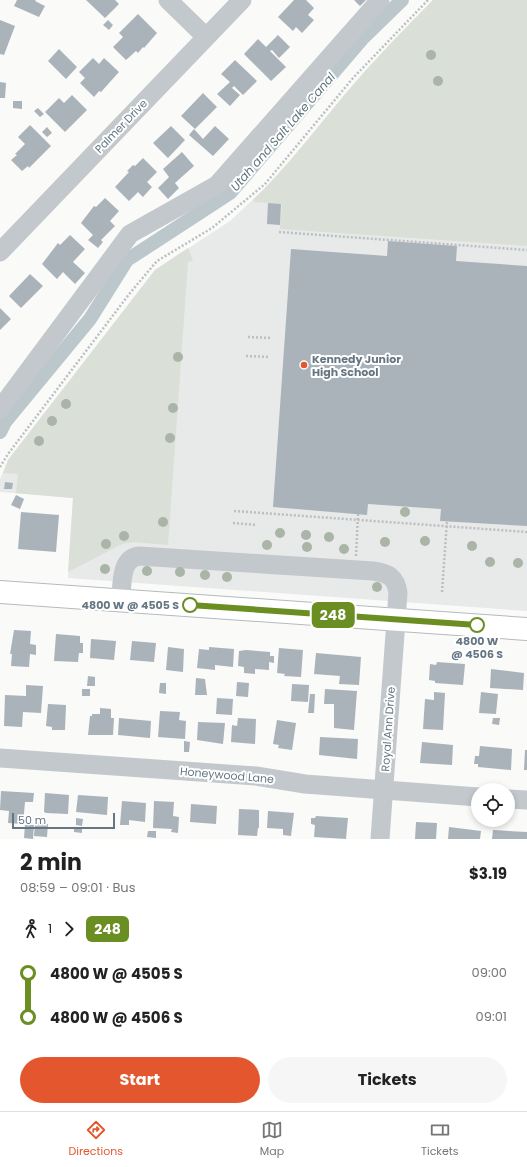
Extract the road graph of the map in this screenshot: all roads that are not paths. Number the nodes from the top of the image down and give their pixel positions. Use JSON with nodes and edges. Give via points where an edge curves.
{"nodes":[{"id":1,"x":168,"y":0,"type":"edge"},
{"id":2,"x":242,"y":0,"type":"edge"},
{"id":3,"x":380,"y":0,"type":"edge"},
{"id":4,"x":206,"y":37,"type":"junction"},
{"id":5,"x":0,"y":252,"type":"edge"},
{"id":6,"x":0,"y":409,"type":"edge"},
{"id":7,"x":0,"y":592,"type":"edge"},
{"id":8,"x":121,"y":600,"type":"junction"},
{"id":9,"x":396,"y":619,"type":"junction"},
{"id":10,"x":527,"y":629,"type":"edge"},
{"id":11,"x":0,"y":758,"type":"edge"},
{"id":12,"x":384,"y":790,"type":"junction"},
{"id":13,"x":471,"y":796,"type":"edge"},
{"id":14,"x":515,"y":799,"type":"edge"},
{"id":15,"x":527,"y":800,"type":"edge"},
{"id":16,"x":380,"y":839,"type":"edge"}],
"edges":[{"from":1,"to":4,"type":"street"},
{"from":2,"to":4,"type":"street","name":"Palmer Drive"},
{"from":3,"to":6,"type":"street","via":[[217,185],[130,234]]},
{"from":4,"to":5,"type":"street","name":"Palmer Drive"},
{"from":7,"to":8,"type":"main road"},
{"from":8,"to":9,"type":"main road"},
{"from":8,"to":9,"type":"street","name":"Royal Ann Drive","via":[[126,566],[134,556],[231,562],[389,574],[394,579],[398,593]]},
{"from":9,"to":10,"type":"main road"},
{"from":9,"to":12,"type":"street","name":"Royal Ann Drive"},
{"from":11,"to":12,"type":"street","name":"Honeywood Lane","via":[[256,776],[305,784]]},
{"from":12,"to":13,"type":"street","name":"Honeywood Lane"},
{"from":12,"to":16,"type":"street","name":"Royal Ann Drive"},
{"from":14,"to":15,"type":"street"}]}
